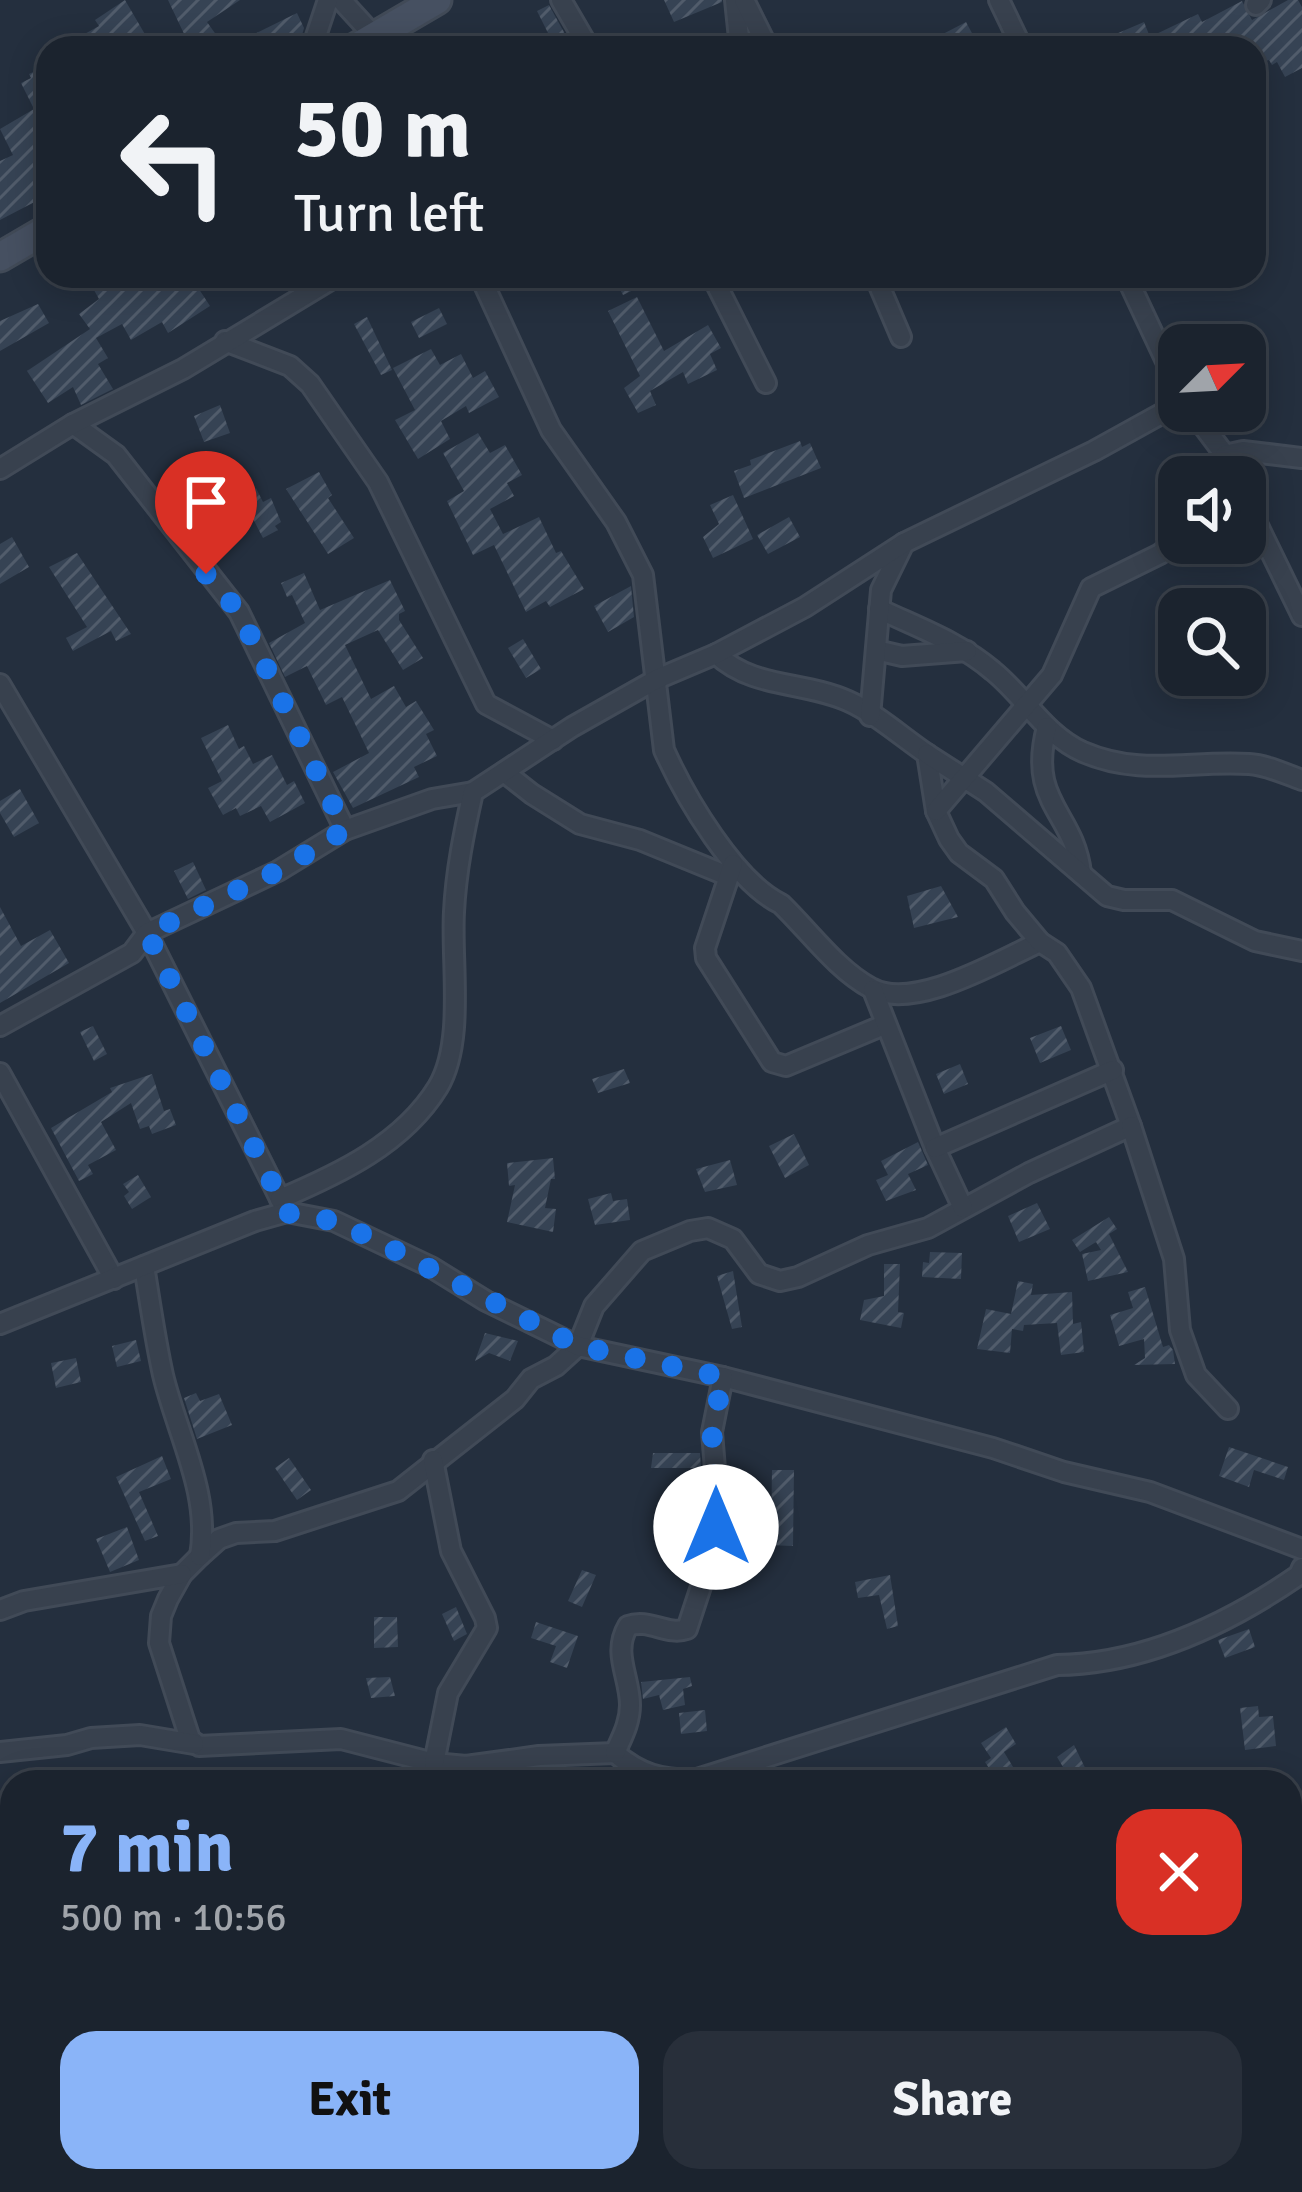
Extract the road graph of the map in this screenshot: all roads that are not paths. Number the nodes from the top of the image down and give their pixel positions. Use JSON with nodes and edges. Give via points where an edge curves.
{"nodes":[{"id":1,"x":328,"y":0,"type":"edge"},
{"id":2,"x":341,"y":0,"type":"edge"},
{"id":3,"x":437,"y":0,"type":"edge"},
{"id":4,"x":561,"y":0,"type":"edge"},
{"id":5,"x":739,"y":0,"type":"edge"},
{"id":6,"x":999,"y":0,"type":"edge"},
{"id":7,"x":316,"y":36,"type":"edge"},
{"id":8,"x":357,"y":36,"type":"edge"},
{"id":9,"x":376,"y":36,"type":"edge"},
{"id":10,"x":582,"y":36,"type":"edge"},
{"id":11,"x":740,"y":36,"type":"edge"},
{"id":12,"x":761,"y":36,"type":"edge"},
{"id":13,"x":1016,"y":36,"type":"edge"},
{"id":14,"x":36,"y":236,"type":"edge"},
{"id":15,"x":0,"y":257,"type":"edge"},
{"id":16,"x":317,"y":288,"type":"edge"},
{"id":17,"x":486,"y":288,"type":"edge"},
{"id":18,"x":718,"y":288,"type":"edge"},
{"id":19,"x":880,"y":288,"type":"edge"},
{"id":20,"x":1132,"y":288,"type":"edge"},
{"id":21,"x":901,"y":337,"type":"dead end"},
{"id":22,"x":226,"y":341,"type":"junction"},
{"id":23,"x":1158,"y":344,"type":"edge"},
{"id":24,"x":766,"y":383,"type":"dead end"},
{"id":25,"x":1158,"y":416,"type":"edge"},
{"id":26,"x":74,"y":424,"type":"junction"},
{"id":27,"x":1208,"y":432,"type":"edge"},
{"id":28,"x":1225,"y":455,"type":"joint"},
{"id":29,"x":1302,"y":458,"type":"edge"},
{"id":30,"x":0,"y":469,"type":"edge"},
{"id":31,"x":1266,"y":542,"type":"edge"},
{"id":32,"x":904,"y":543,"type":"junction"},
{"id":33,"x":1158,"y":553,"type":"edge"},
{"id":34,"x":879,"y":609,"type":"junction"},
{"id":35,"x":1302,"y":616,"type":"edge"},
{"id":36,"x":876,"y":650,"type":"junction"},
{"id":37,"x":967,"y":651,"type":"junction"},
{"id":38,"x":716,"y":654,"type":"junction"},
{"id":39,"x":657,"y":679,"type":"junction"},
{"id":40,"x":0,"y":685,"type":"edge"},
{"id":41,"x":1026,"y":700,"type":"junction"},
{"id":42,"x":870,"y":716,"type":"junction"},
{"id":43,"x":1047,"y":727,"type":"junction"},
{"id":44,"x":553,"y":740,"type":"junction"},
{"id":45,"x":927,"y":754,"type":"junction"},
{"id":46,"x":504,"y":772,"type":"junction"},
{"id":47,"x":966,"y":778,"type":"junction"},
{"id":48,"x":1302,"y":780,"type":"edge"},
{"id":49,"x":473,"y":792,"type":"junction"},
{"id":50,"x":936,"y":811,"type":"junction"},
{"id":51,"x":345,"y":830,"type":"junction"},
{"id":52,"x":731,"y":870,"type":"junction"},
{"id":53,"x":1081,"y":873,"type":"junction"},
{"id":54,"x":147,"y":933,"type":"junction"},
{"id":55,"x":1040,"y":942,"type":"junction"},
{"id":56,"x":1302,"y":951,"type":"edge"},
{"id":57,"x":873,"y":990,"type":"junction"},
{"id":58,"x":884,"y":1025,"type":"junction"},
{"id":59,"x":0,"y":1027,"type":"edge"},
{"id":60,"x":1113,"y":1070,"type":"junction"},
{"id":61,"x":0,"y":1073,"type":"edge"},
{"id":62,"x":1131,"y":1126,"type":"junction"},
{"id":63,"x":935,"y":1148,"type":"junction"},
{"id":64,"x":284,"y":1206,"type":"junction"},
{"id":65,"x":963,"y":1208,"type":"junction"},
{"id":66,"x":144,"y":1266,"type":"junction"},
{"id":67,"x":113,"y":1279,"type":"junction"},
{"id":68,"x":0,"y":1324,"type":"edge"},
{"id":69,"x":578,"y":1346,"type":"junction"},
{"id":70,"x":723,"y":1377,"type":"junction"},
{"id":71,"x":1228,"y":1409,"type":"dead end"},
{"id":72,"x":434,"y":1460,"type":"junction"},
{"id":73,"x":1302,"y":1549,"type":"edge"},
{"id":74,"x":200,"y":1556,"type":"junction"},
{"id":75,"x":1302,"y":1568,"type":"edge"},
{"id":76,"x":182,"y":1574,"type":"junction"},
{"id":77,"x":0,"y":1610,"type":"edge"},
{"id":78,"x":194,"y":1744,"type":"junction"},
{"id":79,"x":0,"y":1752,"type":"edge"},
{"id":80,"x":615,"y":1753,"type":"junction"},
{"id":81,"x":434,"y":1763,"type":"junction"},
{"id":82,"x":635,"y":1770,"type":"edge"},
{"id":83,"x":726,"y":1770,"type":"edge"}],
"edges":[{"from":1,"to":7,"type":"street"},
{"from":2,"to":8,"type":"street"},
{"from":3,"to":9,"type":"main road"},
{"from":4,"to":10,"type":"street"},
{"from":5,"to":11,"type":"street"},
{"from":5,"to":12,"type":"street"},
{"from":6,"to":13,"type":"street"},
{"from":14,"to":15,"type":"main road"},
{"from":16,"to":22,"type":"street"},
{"from":17,"to":39,"type":"street","via":[[551,430],[643,575]]},
{"from":18,"to":24,"type":"street"},
{"from":19,"to":21,"type":"street"},
{"from":20,"to":23,"type":"street"},
{"from":22,"to":26,"type":"street"},
{"from":22,"to":44,"type":"street","via":[[290,366],[310,384],[378,482],[486,704]]},
{"from":25,"to":32,"type":"street"},
{"from":26,"to":30,"type":"street"},
{"from":26,"to":51,"type":"street","via":[[116,455],[239,612]]},
{"from":27,"to":28,"type":"street"},
{"from":28,"to":29,"type":"street"},
{"from":31,"to":35,"type":"street"},
{"from":32,"to":34,"type":"street"},
{"from":32,"to":38,"type":"street"},
{"from":33,"to":41,"type":"street","via":[[1091,588],[1052,675]]},
{"from":34,"to":36,"type":"street"},
{"from":34,"to":37,"type":"street"},
{"from":36,"to":37,"type":"street"},
{"from":36,"to":42,"type":"street"},
{"from":37,"to":41,"type":"street"},
{"from":38,"to":39,"type":"street"},
{"from":38,"to":42,"type":"street","via":[[773,684],[848,701]]},
{"from":39,"to":44,"type":"street"},
{"from":39,"to":52,"type":"street","via":[[664,750]]},
{"from":40,"to":54,"type":"street"},
{"from":41,"to":43,"type":"street"},
{"from":41,"to":47,"type":"street"},
{"from":42,"to":45,"type":"street"},
{"from":43,"to":48,"type":"street","via":[[1108,760],[1168,769],[1257,764]]},
{"from":43,"to":53,"type":"street","via":[[1039,763],[1044,785]]},
{"from":44,"to":46,"type":"street"},
{"from":45,"to":47,"type":"street"},
{"from":45,"to":50,"type":"street"},
{"from":46,"to":49,"type":"street"},
{"from":46,"to":52,"type":"street","via":[[580,824]]},
{"from":47,"to":50,"type":"street"},
{"from":47,"to":53,"type":"street"},
{"from":49,"to":51,"type":"street"},
{"from":49,"to":64,"type":"street","via":[[454,914],[455,1002],[438,1086],[382,1145]]},
{"from":50,"to":55,"type":"street","via":[[959,853],[994,879]]},
{"from":51,"to":54,"type":"street"},
{"from":52,"to":57,"type":"street","via":[[782,904]]},
{"from":52,"to":58,"type":"street","via":[[706,958],[772,1062],[786,1066]]},
{"from":53,"to":56,"type":"street","via":[[1107,896],[1172,900],[1255,940]]},
{"from":54,"to":59,"type":"street","via":[[132,953]]},
{"from":54,"to":64,"type":"street"},
{"from":55,"to":57,"type":"street","via":[[940,988]]},
{"from":55,"to":60,"type":"street","via":[[1081,988]]},
{"from":57,"to":58,"type":"street"},
{"from":58,"to":63,"type":"street"},
{"from":60,"to":62,"type":"street"},
{"from":60,"to":63,"type":"street"},
{"from":61,"to":67,"type":"street"},
{"from":62,"to":65,"type":"street"},
{"from":62,"to":71,"type":"street","via":[[1174,1259],[1180,1330],[1196,1375]]},
{"from":63,"to":65,"type":"street"},
{"from":64,"to":66,"type":"street"},
{"from":64,"to":69,"type":"street","via":[[352,1229]]},
{"from":65,"to":69,"type":"street","via":[[780,1281],[759,1274],[723,1232],[690,1231],[642,1251],[595,1306]]},
{"from":66,"to":67,"type":"street"},
{"from":66,"to":74,"type":"street","via":[[199,1501]]},
{"from":67,"to":68,"type":"street"},
{"from":69,"to":70,"type":"street"},
{"from":69,"to":72,"type":"street"},
{"from":70,"to":73,"type":"street","via":[[1150,1492]]},
{"from":70,"to":80,"type":"street","via":[[712,1432],[713,1550],[687,1628],[643,1622],[623,1633],[630,1712]]},
{"from":72,"to":74,"type":"street","via":[[374,1501],[275,1531],[236,1533]]},
{"from":72,"to":81,"type":"street","via":[[451,1551],[487,1628],[448,1693]]},
{"from":74,"to":76,"type":"street"},
{"from":75,"to":83,"type":"street","via":[[1239,1614],[1132,1656],[1057,1665]]},
{"from":76,"to":77,"type":"street"},
{"from":76,"to":78,"type":"street","via":[[160,1616],[159,1643]]},
{"from":78,"to":79,"type":"street","via":[[91,1738]]},
{"from":78,"to":81,"type":"street","via":[[340,1739]]},
{"from":80,"to":81,"type":"street"},
{"from":80,"to":82,"type":"street"}]}
